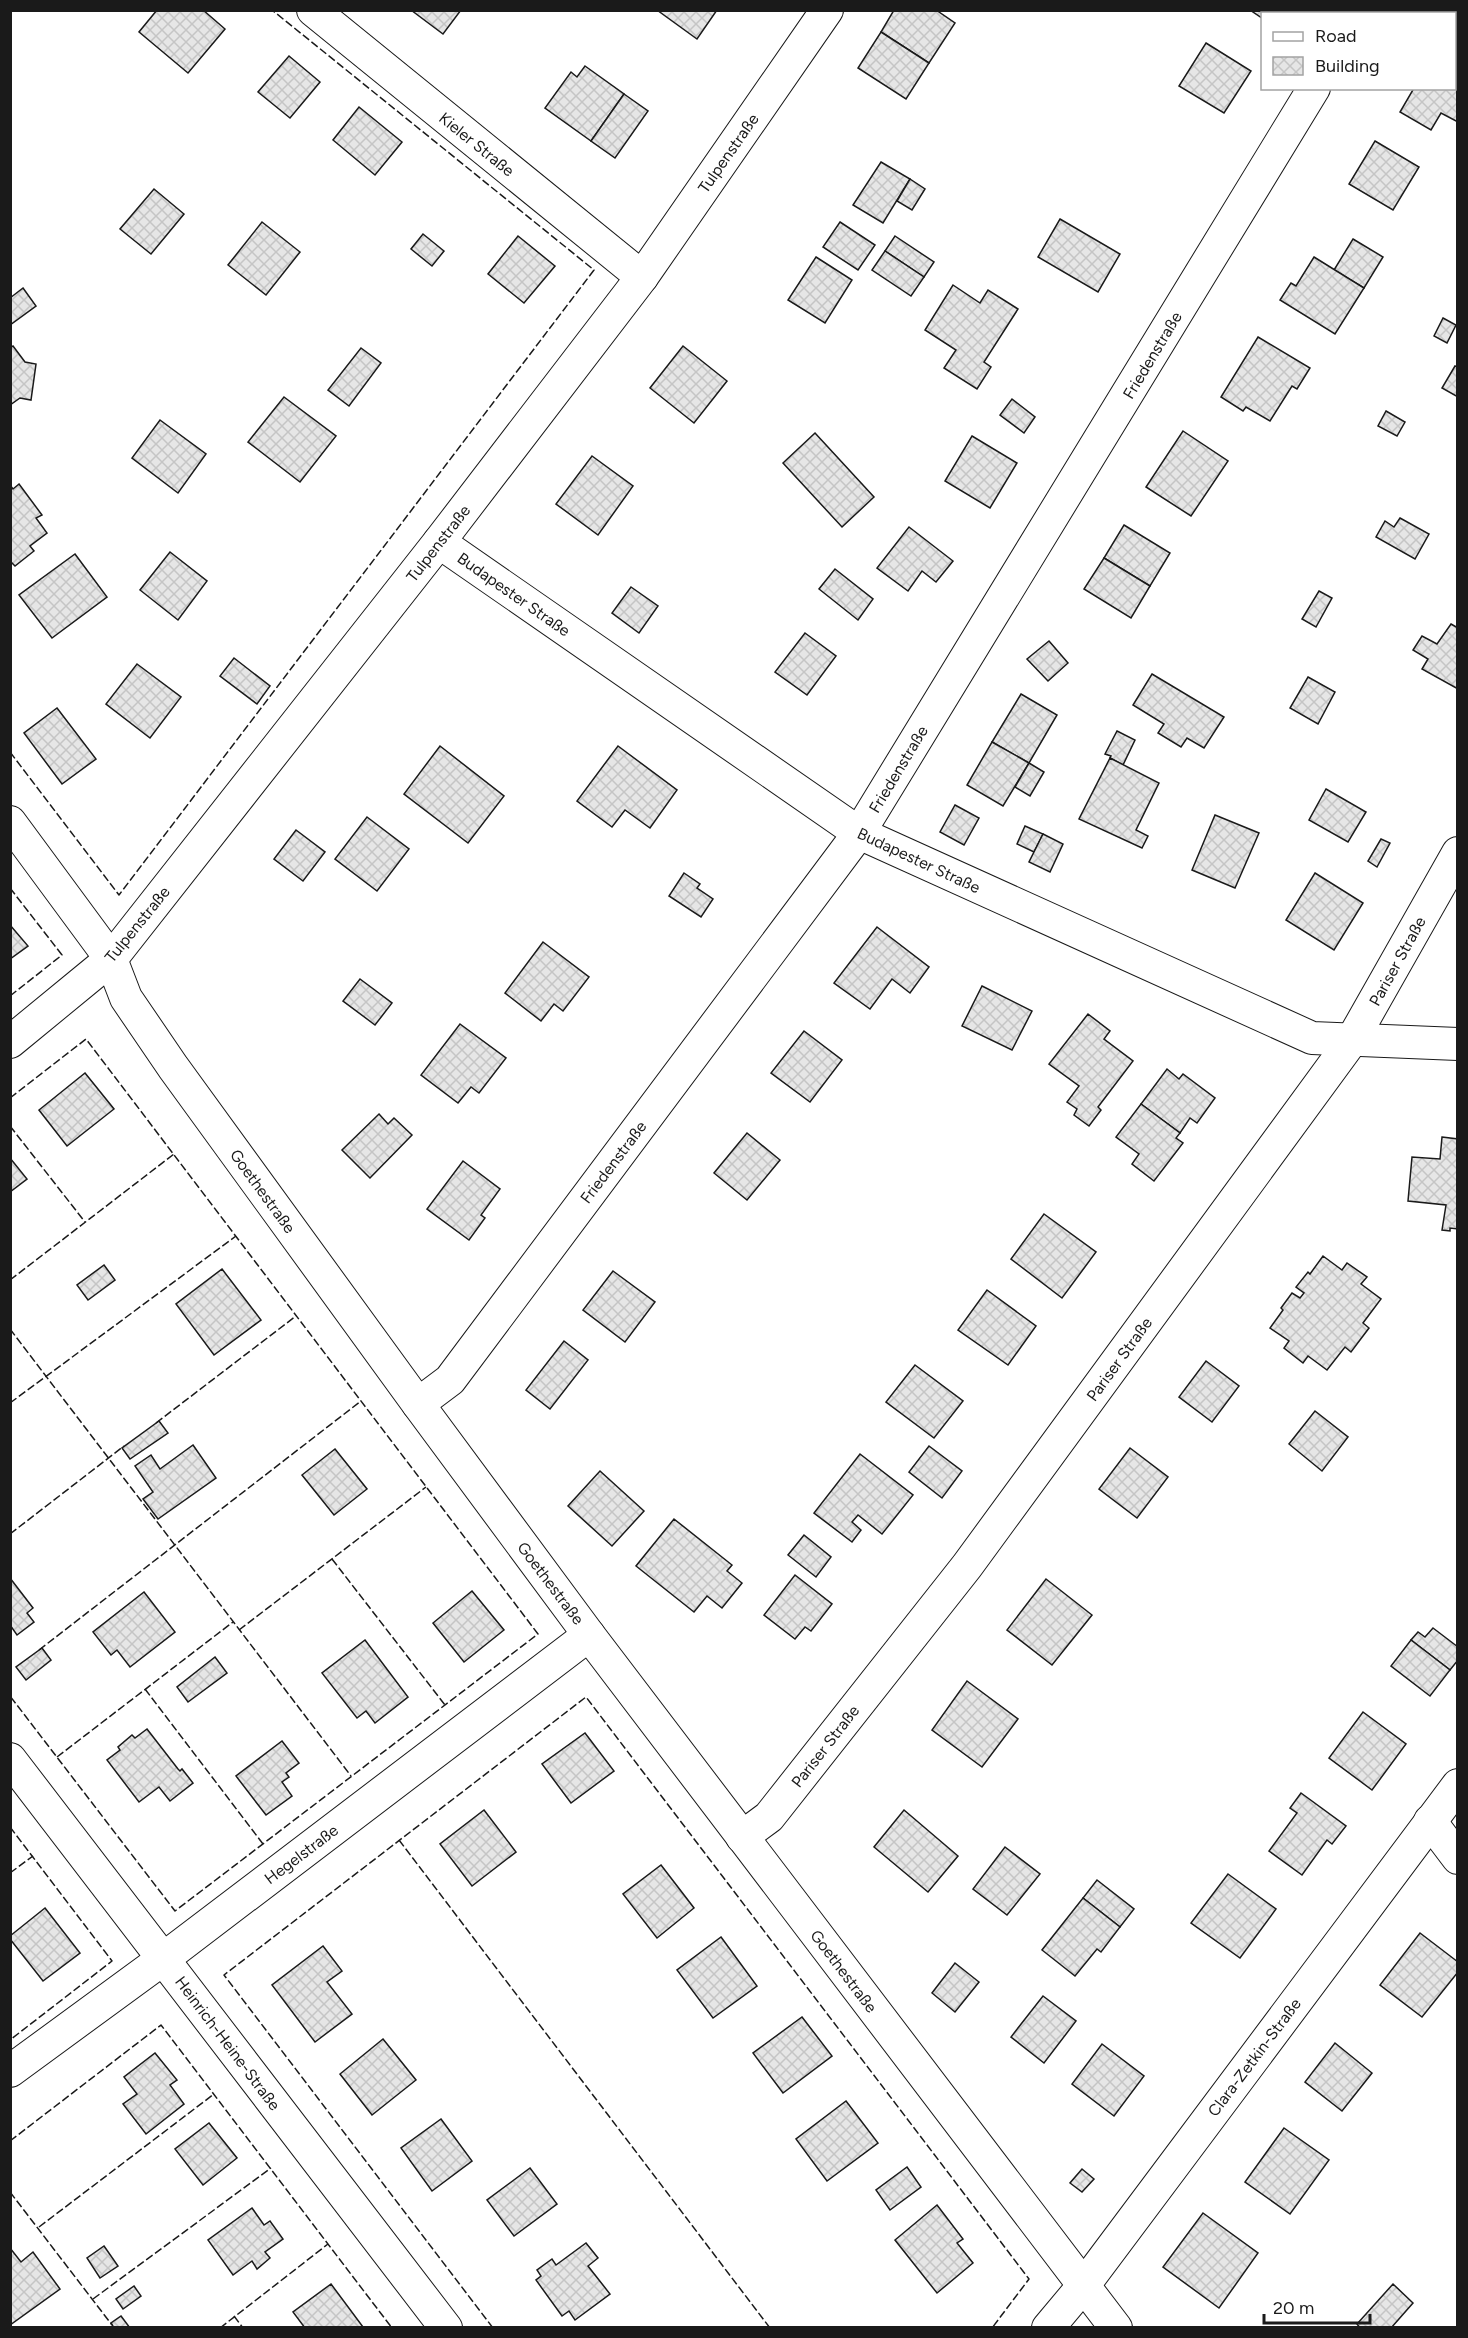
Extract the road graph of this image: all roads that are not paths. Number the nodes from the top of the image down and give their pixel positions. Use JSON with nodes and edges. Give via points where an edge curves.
{"nodes":[{"id":1,"x":313,"y":10,"type":"edge"},
{"id":2,"x":827,"y":10,"type":"edge"},
{"id":3,"x":1313,"y":90,"type":"edge"},
{"id":4,"x":642,"y":277,"type":"junction"},
{"id":5,"x":439,"y":542,"type":"junction"},
{"id":6,"x":10,"y":822,"type":"edge"},
{"id":7,"x":858,"y":834,"type":"junction"},
{"id":8,"x":1458,"y":853,"type":"edge"},
{"id":9,"x":111,"y":959,"type":"junction"},
{"id":10,"x":1352,"y":1040,"type":"junction"},
{"id":11,"x":10,"y":1042,"type":"edge"},
{"id":12,"x":1458,"y":1044,"type":"edge"},
{"id":13,"x":418,"y":1404,"type":"junction"},
{"id":14,"x":589,"y":1635,"type":"junction"},
{"id":15,"x":10,"y":1759,"type":"edge"},
{"id":16,"x":1458,"y":1785,"type":"edge"},
{"id":17,"x":1430,"y":1821,"type":"junction"},
{"id":18,"x":742,"y":1837,"type":"junction"},
{"id":19,"x":1458,"y":1858,"type":"edge"},
{"id":20,"x":164,"y":1959,"type":"junction"},
{"id":21,"x":10,"y":2071,"type":"edge"},
{"id":22,"x":1084,"y":2285,"type":"junction"},
{"id":23,"x":446,"y":2328,"type":"edge"},
{"id":24,"x":1048,"y":2328,"type":"edge"},
{"id":25,"x":1116,"y":2328,"type":"edge"}],
"edges":[{"from":1,"to":4,"type":"street","name":"Kieler Straße"},
{"from":2,"to":4,"type":"street","name":"Tulpenstraße"},
{"from":3,"to":7,"type":"street","name":"Friedenstraße"},
{"from":4,"to":5,"type":"street","name":"Tulpenstraße"},
{"from":5,"to":7,"type":"street","name":"Budapester Straße"},
{"from":5,"to":9,"type":"street","name":"Tulpenstraße"},
{"from":6,"to":9,"type":"street","name":"Goethestraße"},
{"from":7,"to":10,"type":"street","name":"Budapester Straße","via":[[1312,1038]]},
{"from":7,"to":13,"type":"street","name":"Friedenstraße","via":[[450,1380]]},
{"from":8,"to":10,"type":"street","name":"Pariser Straße"},
{"from":9,"to":11,"type":"street","name":"Tulpenstraße"},
{"from":9,"to":13,"type":"street","name":"Goethestraße","via":[[126,998],[172,1067]]},
{"from":10,"to":12,"type":"street","name":"Budapester Straße"},
{"from":10,"to":18,"type":"street","name":"Pariser Straße","via":[[967,1566],[769,1816]]},
{"from":13,"to":14,"type":"street","name":"Goethestraße"},
{"from":14,"to":18,"type":"street","name":"Goethestraße"},
{"from":14,"to":20,"type":"street","name":"Hegelstraße"},
{"from":15,"to":20,"type":"street","name":"Heinrich-Heine-Straße"},
{"from":16,"to":17,"type":"street","name":"Clara-Zetkin-Straße"},
{"from":17,"to":19,"type":"street"},
{"from":17,"to":22,"type":"street","name":"Clara-Zetkin-Straße"},
{"from":18,"to":22,"type":"street","name":"Goethestraße"},
{"from":20,"to":21,"type":"street","name":"Hegelstraße"},
{"from":20,"to":23,"type":"street","name":"Heinrich-Heine-Straße"},
{"from":22,"to":24,"type":"street","name":"Clara-Zetkin-Straße"},
{"from":22,"to":25,"type":"street","name":"Goethestraße"}]}
